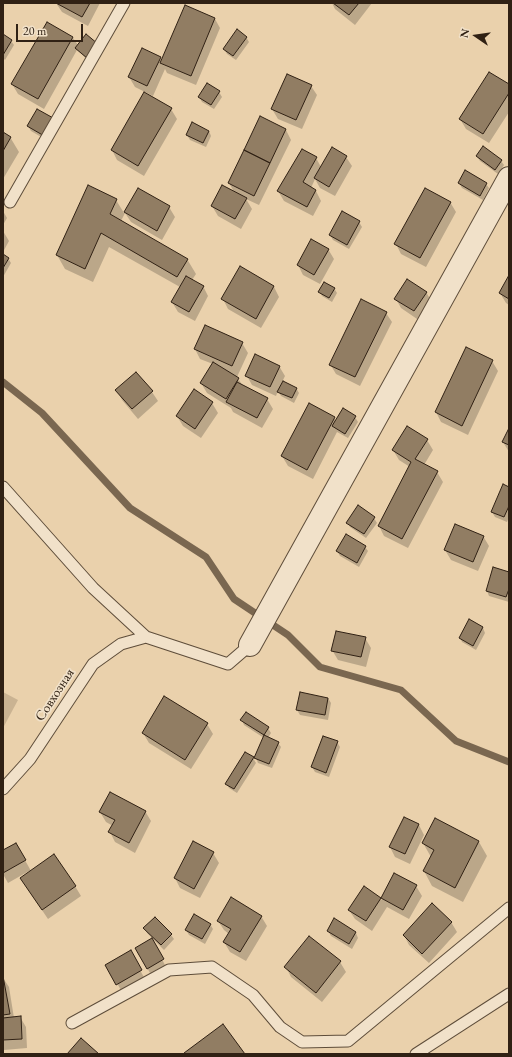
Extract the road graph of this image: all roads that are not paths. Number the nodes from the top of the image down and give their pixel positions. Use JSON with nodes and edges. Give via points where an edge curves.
{"nodes":[{"id":1,"x":124,"y":3,"type":"edge"},
{"id":2,"x":509,"y":178,"type":"edge"},
{"id":3,"x":10,"y":202,"type":"dead end"},
{"id":4,"x":3,"y":487,"type":"edge"},
{"id":5,"x":146,"y":637,"type":"junction"},
{"id":6,"x":250,"y":646,"type":"joint"},
{"id":7,"x":3,"y":789,"type":"edge"},
{"id":8,"x":509,"y":908,"type":"edge"},
{"id":9,"x":509,"y":994,"type":"edge"},
{"id":10,"x":72,"y":1023,"type":"dead end"},
{"id":11,"x":416,"y":1054,"type":"edge"}],
"edges":[{"from":1,"to":3,"type":"lane"},
{"from":2,"to":6,"type":"street"},
{"from":4,"to":5,"type":"lane","via":[[93,588]]},
{"from":5,"to":6,"type":"lane","via":[[228,664]]},
{"from":5,"to":7,"type":"lane","name":"Совхозная","via":[[121,644],[93,664],[30,759]]},
{"from":8,"to":10,"type":"lane","via":[[348,1041],[302,1042],[280,1027],[253,996],[212,967],[169,970]]},
{"from":9,"to":11,"type":"lane"}]}
